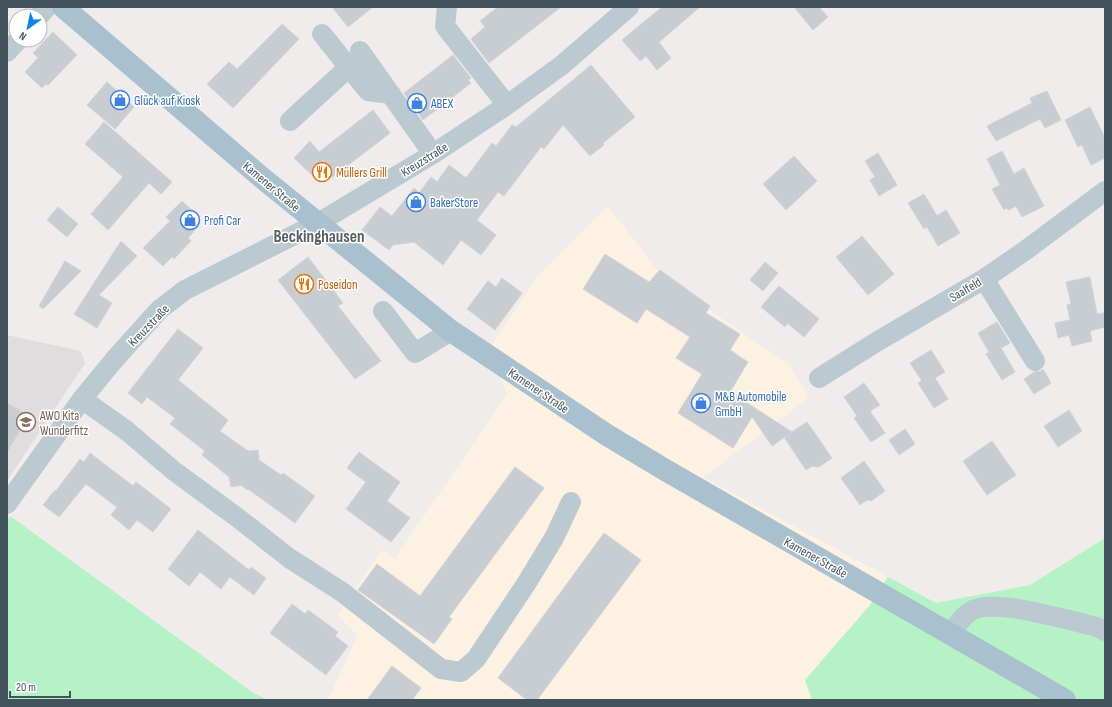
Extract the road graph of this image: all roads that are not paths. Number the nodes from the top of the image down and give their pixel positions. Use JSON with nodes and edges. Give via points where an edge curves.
{"nodes":[{"id":1,"x":447,"y":7,"type":"edge"},
{"id":2,"x":629,"y":7,"type":"edge"},
{"id":3,"x":70,"y":9,"type":"edge"},
{"id":4,"x":322,"y":34,"type":"dead end"},
{"id":5,"x":360,"y":51,"type":"dead end"},
{"id":6,"x":349,"y":67,"type":"junction"},
{"id":7,"x":391,"y":94,"type":"junction"},
{"id":8,"x":507,"y":105,"type":"junction"},
{"id":9,"x":290,"y":121,"type":"dead end"},
{"id":10,"x":433,"y":154,"type":"junction"},
{"id":11,"x":1105,"y":191,"type":"edge"},
{"id":12,"x":318,"y":223,"type":"junction"},
{"id":13,"x":984,"y":279,"type":"junction"},
{"id":14,"x":383,"y":312,"type":"dead end"},
{"id":15,"x":451,"y":331,"type":"junction"},
{"id":16,"x":1035,"y":361,"type":"dead end"},
{"id":17,"x":819,"y":378,"type":"dead end"},
{"id":18,"x":82,"y":399,"type":"junction"},
{"id":19,"x":570,"y":502,"type":"dead end"},
{"id":20,"x":7,"y":504,"type":"edge"},
{"id":21,"x":1102,"y":628,"type":"edge"},
{"id":22,"x":951,"y":634,"type":"junction"},
{"id":23,"x":1065,"y":700,"type":"edge"}],
"edges":[{"from":1,"to":8,"type":"street","via":[[445,26]]},
{"from":2,"to":8,"type":"street","name":"Kreuzstraße","via":[[562,65]]},
{"from":3,"to":12,"type":"main road","name":"Kamener Straße","via":[[261,177]]},
{"from":4,"to":6,"type":"street"},
{"from":5,"to":7,"type":"street"},
{"from":6,"to":7,"type":"street","via":[[368,91]]},
{"from":6,"to":9,"type":"street"},
{"from":7,"to":10,"type":"street"},
{"from":8,"to":10,"type":"street","name":"Kreuzstraße"},
{"from":10,"to":12,"type":"street","name":"Kreuzstraße"},
{"from":11,"to":13,"type":"street","name":"Saalfeld"},
{"from":12,"to":15,"type":"main road","name":"Kamener Straße"},
{"from":12,"to":18,"type":"street","name":"Kreuzstraße","via":[[186,290],[159,310]]},
{"from":13,"to":16,"type":"street"},
{"from":13,"to":17,"type":"street","name":"Saalfeld"},
{"from":14,"to":15,"type":"street","via":[[415,353]]},
{"from":15,"to":22,"type":"main road","name":"Kamener Straße","via":[[607,435]]},
{"from":18,"to":19,"type":"street","via":[[289,558],[342,592],[441,669],[461,672],[476,659],[554,538]]},
{"from":18,"to":20,"type":"street","name":"Kreuzstraße"},
{"from":21,"to":22,"type":"street","via":[[1020,609],[984,606],[971,610]]},
{"from":22,"to":23,"type":"main road","name":"Kamener Straße"}]}
